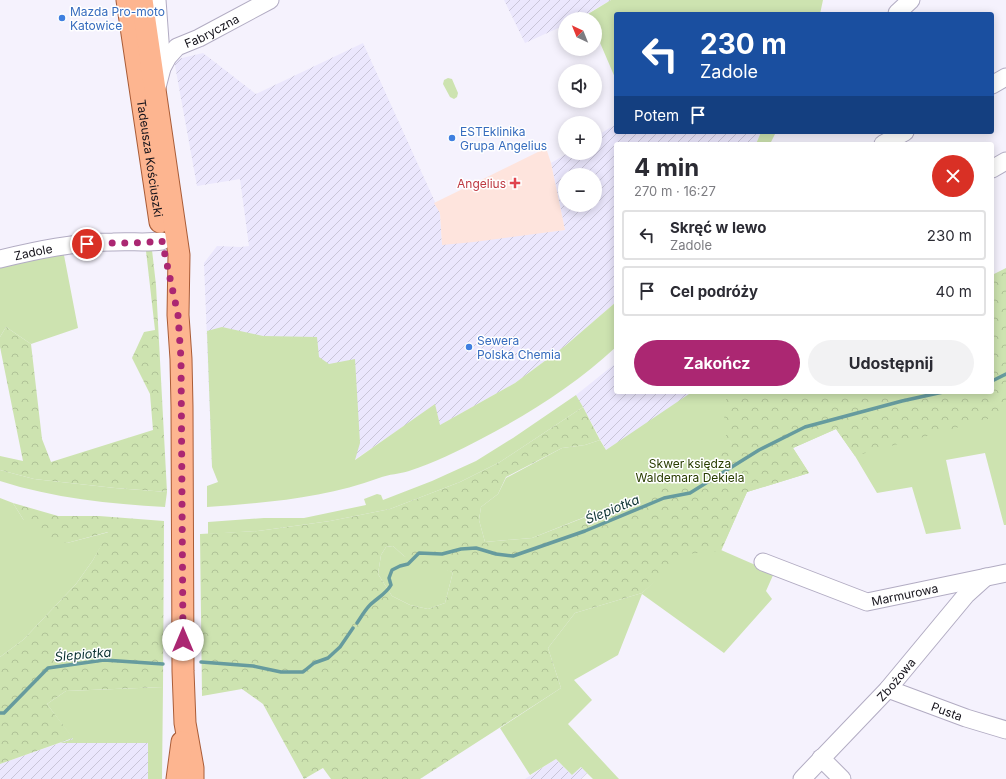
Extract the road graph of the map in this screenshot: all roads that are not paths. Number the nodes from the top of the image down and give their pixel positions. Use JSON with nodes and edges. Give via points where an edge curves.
{"nodes":[{"id":1,"x":127,"y":0,"type":"edge"},
{"id":2,"x":142,"y":0,"type":"edge"},
{"id":3,"x":157,"y":0,"type":"edge"},
{"id":4,"x":270,"y":0,"type":"edge"},
{"id":5,"x":911,"y":0,"type":"edge"},
{"id":6,"x":897,"y":12,"type":"edge"},
{"id":7,"x":160,"y":34,"type":"junction"},
{"id":8,"x":177,"y":47,"type":"junction"},
{"id":9,"x":162,"y":68,"type":"junction"},
{"id":10,"x":1006,"y":77,"type":"edge"},
{"id":11,"x":994,"y":84,"type":"edge"},
{"id":12,"x":155,"y":93,"type":"junction"},
{"id":13,"x":902,"y":134,"type":"edge"},
{"id":14,"x":888,"y":142,"type":"edge"},
{"id":15,"x":1006,"y":161,"type":"edge"},
{"id":16,"x":994,"y":168,"type":"edge"},
{"id":17,"x":162,"y":241,"type":"junction"},
{"id":18,"x":0,"y":259,"type":"edge"},
{"id":19,"x":178,"y":315,"type":"junction"},
{"id":20,"x":762,"y":562,"type":"dead end"},
{"id":21,"x":1006,"y":573,"type":"edge"},
{"id":22,"x":986,"y":577,"type":"junction"},
{"id":23,"x":888,"y":689,"type":"junction"},
{"id":24,"x":1006,"y":730,"type":"edge"},
{"id":25,"x":821,"y":758,"type":"junction"},
{"id":26,"x":190,"y":776,"type":"edge"},
{"id":27,"x":802,"y":779,"type":"edge"},
{"id":28,"x":842,"y":779,"type":"edge"}],
"edges":[{"from":1,"to":17,"type":"main road","name":"Tadeusza Kościuszki"},
{"from":2,"to":12,"type":"main road","name":"Tadeusza Kościuszki"},
{"from":3,"to":7,"type":"street"},
{"from":4,"to":8,"type":"street","name":"Fabryczna"},
{"from":5,"to":6,"type":"street"},
{"from":7,"to":8,"type":"street"},
{"from":7,"to":9,"type":"street"},
{"from":8,"to":9,"type":"street","name":"Fabryczna"},
{"from":9,"to":12,"type":"street","name":"Fabryczna"},
{"from":10,"to":11,"type":"street"},
{"from":12,"to":19,"type":"main road","name":"Tadeusza Kościuszki","via":[[179,255]]},
{"from":13,"to":14,"type":"street"},
{"from":15,"to":16,"type":"street"},
{"from":17,"to":18,"type":"street","name":"Zadole","via":[[62,245]]},
{"from":17,"to":19,"type":"main road","name":"Tadeusza Kościuszki"},
{"from":19,"to":26,"type":"main road","name":"Tadeusza Kościuszki","via":[[181,359],[183,671]]},
{"from":20,"to":22,"type":"street","name":"Marmurowa","via":[[867,602]]},
{"from":21,"to":22,"type":"street","name":"Marmurowa"},
{"from":22,"to":23,"type":"street","name":"Zbożowa","via":[[966,595]]},
{"from":23,"to":24,"type":"street","name":"Pusta"},
{"from":23,"to":25,"type":"street","name":"Zbożowa"},
{"from":25,"to":27,"type":"street","name":"Zbożowa"},
{"from":25,"to":28,"type":"street"}]}
